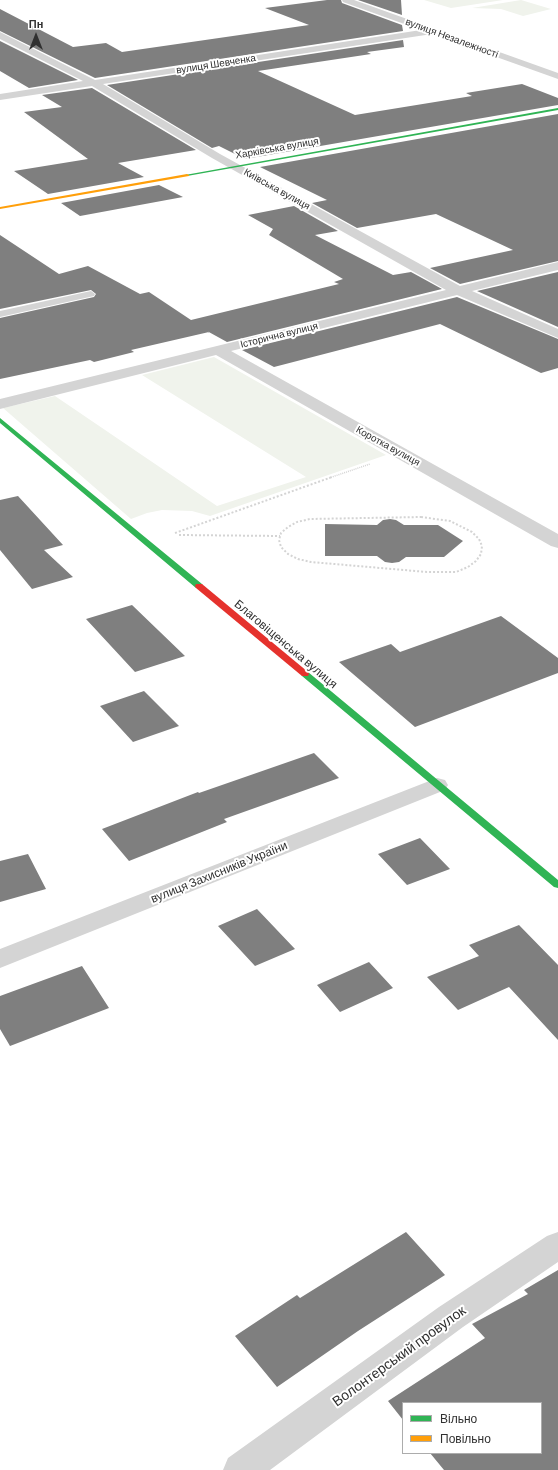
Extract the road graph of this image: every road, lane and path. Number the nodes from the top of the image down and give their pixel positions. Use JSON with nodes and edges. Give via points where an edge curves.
{"nodes":[{"id":1,"x":346,"y":0,"type":"edge"},
{"id":2,"x":432,"y":32,"type":"junction"},
{"id":3,"x":0,"y":35,"type":"edge"},
{"id":4,"x":558,"y":76,"type":"edge"},
{"id":5,"x":94,"y":83,"type":"junction"},
{"id":6,"x":0,"y":97,"type":"edge"},
{"id":7,"x":558,"y":109,"type":"edge"},
{"id":8,"x":232,"y":153,"type":"dead end"},
{"id":9,"x":216,"y":156,"type":"junction"},
{"id":10,"x":201,"y":159,"type":"dead end"},
{"id":11,"x":235,"y":166,"type":"junction"},
{"id":12,"x":0,"y":208,"type":"edge"},
{"id":13,"x":558,"y":266,"type":"edge"},
{"id":14,"x":459,"y":291,"type":"junction"},
{"id":15,"x":91,"y":294,"type":"dead end"},
{"id":16,"x":0,"y":314,"type":"edge"},
{"id":17,"x":558,"y":334,"type":"edge"},
{"id":18,"x":218,"y":350,"type":"junction"},
{"id":19,"x":0,"y":404,"type":"edge"},
{"id":20,"x":0,"y":420,"type":"edge"},
{"id":21,"x":401,"y":453,"type":"junction"},
{"id":22,"x":280,"y":536,"type":"junction"},
{"id":23,"x":558,"y":542,"type":"edge"},
{"id":24,"x":437,"y":785,"type":"junction"},
{"id":25,"x":558,"y":885,"type":"edge"},
{"id":26,"x":0,"y":959,"type":"edge"},
{"id":27,"x":558,"y":1245,"type":"edge"},
{"id":28,"x":241,"y":1470,"type":"edge"}],
"edges":[{"from":1,"to":2,"type":"street","name":"вулиця Незалежності"},
{"from":2,"to":4,"type":"street","name":"вулиця Незалежності"},
{"from":2,"to":5,"type":"street","name":"вулиця Шевченка"},
{"from":3,"to":5,"type":"street","name":"Київська вулиця"},
{"from":5,"to":6,"type":"street","name":"вулиця Шевченка"},
{"from":5,"to":9,"type":"street","name":"Київська вулиця"},
{"from":7,"to":11,"type":"street","name":"Харківська вулиця"},
{"from":8,"to":9,"type":"street","name":"Харківська вулиця"},
{"from":9,"to":10,"type":"street","name":"Харківська вулиця"},
{"from":9,"to":11,"type":"street","name":"Київська вулиця"},
{"from":11,"to":12,"type":"street","name":"Харківська вулиця"},
{"from":11,"to":14,"type":"street","name":"Київська вулиця"},
{"from":13,"to":14,"type":"street","name":"Історична вулиця"},
{"from":14,"to":17,"type":"street","name":"Київська вулиця"},
{"from":14,"to":18,"type":"street","name":"Історична вулиця"},
{"from":15,"to":16,"type":"lane"},
{"from":18,"to":19,"type":"street","name":"Історична вулиця"},
{"from":18,"to":21,"type":"street","name":"Коротка вулиця"},
{"from":20,"to":24,"type":"street","name":"Благовіщенська вулиця"},
{"from":21,"to":22,"type":"path","via":[[168,535]]},
{"from":21,"to":23,"type":"street","name":"Коротка вулиця"},
{"from":22,"to":22,"type":"path","via":[[288,527],[310,519],[421,517],[450,521],[462,526],[472,532],[482,546],[481,554],[468,567],[456,572],[427,572],[305,560],[288,554],[279,540]]},
{"from":24,"to":25,"type":"street","name":"Благовіщенська вулиця"},
{"from":24,"to":26,"type":"street","name":"вулиця Захисників України"},
{"from":27,"to":28,"type":"street","name":"Волонтерський провулок","via":[[451,1317]]}]}
